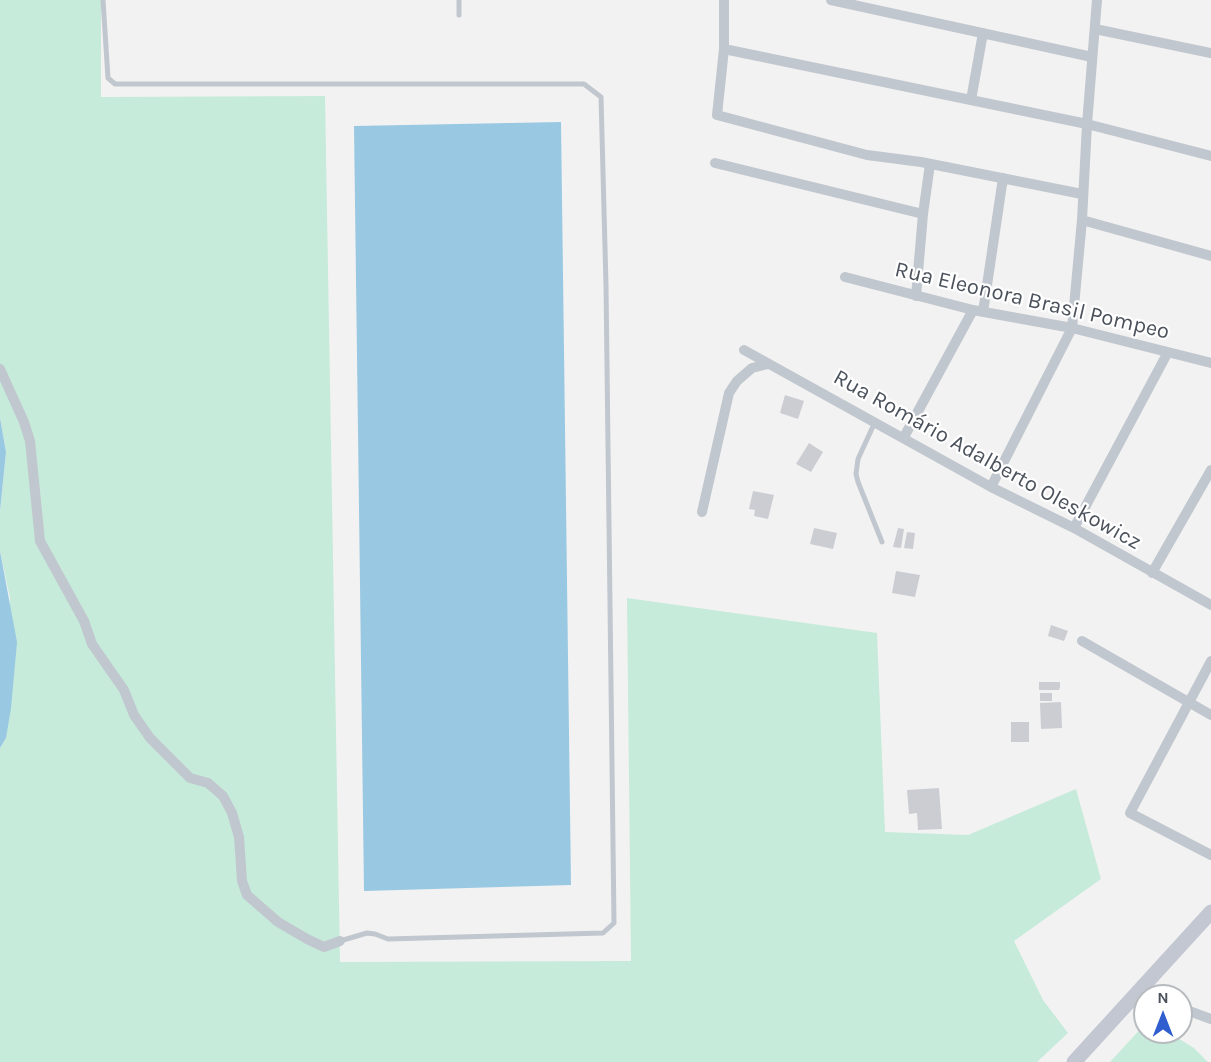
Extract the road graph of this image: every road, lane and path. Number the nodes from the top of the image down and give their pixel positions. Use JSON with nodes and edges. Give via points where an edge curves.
{"nodes":[{"id":1,"x":103,"y":0,"type":"edge"},
{"id":2,"x":459,"y":0,"type":"edge"},
{"id":3,"x":724,"y":0,"type":"edge"},
{"id":4,"x":831,"y":0,"type":"edge"},
{"id":5,"x":1097,"y":0,"type":"edge"},
{"id":6,"x":459,"y":15,"type":"dead end"},
{"id":7,"x":1095,"y":29,"type":"junction"},
{"id":8,"x":984,"y":33,"type":"junction"},
{"id":9,"x":724,"y":49,"type":"junction"},
{"id":10,"x":1211,"y":53,"type":"edge"},
{"id":11,"x":1092,"y":57,"type":"junction"},
{"id":12,"x":971,"y":100,"type":"junction"},
{"id":13,"x":1087,"y":124,"type":"junction"},
{"id":14,"x":1211,"y":156,"type":"edge"},
{"id":15,"x":715,"y":163,"type":"dead end"},
{"id":16,"x":930,"y":164,"type":"junction"},
{"id":17,"x":1003,"y":178,"type":"junction"},
{"id":18,"x":1082,"y":194,"type":"junction"},
{"id":19,"x":923,"y":214,"type":"junction"},
{"id":20,"x":1082,"y":220,"type":"junction"},
{"id":21,"x":1211,"y":256,"type":"edge"},
{"id":22,"x":845,"y":278,"type":"dead end"},
{"id":23,"x":916,"y":296,"type":"junction"},
{"id":24,"x":978,"y":311,"type":"junction"},
{"id":25,"x":1072,"y":328,"type":"junction"},
{"id":26,"x":744,"y":350,"type":"dead end"},
{"id":27,"x":1168,"y":352,"type":"junction"},
{"id":28,"x":1211,"y":363,"type":"edge"},
{"id":29,"x":768,"y":364,"type":"junction"},
{"id":30,"x":0,"y":369,"type":"edge"},
{"id":31,"x":874,"y":422,"type":"junction"},
{"id":32,"x":904,"y":437,"type":"junction"},
{"id":33,"x":1211,"y":470,"type":"edge"},
{"id":34,"x":991,"y":488,"type":"junction"},
{"id":35,"x":702,"y":512,"type":"dead end"},
{"id":36,"x":1074,"y":528,"type":"junction"},
{"id":37,"x":882,"y":542,"type":"dead end"},
{"id":38,"x":1152,"y":573,"type":"junction"},
{"id":39,"x":1211,"y":605,"type":"edge"},
{"id":40,"x":1082,"y":641,"type":"dead end"},
{"id":41,"x":1211,"y":661,"type":"edge"},
{"id":42,"x":1189,"y":702,"type":"junction"},
{"id":43,"x":1211,"y":715,"type":"edge"},
{"id":44,"x":1211,"y":855,"type":"edge"},
{"id":45,"x":1211,"y":912,"type":"edge"},
{"id":46,"x":340,"y":941,"type":"joint"},
{"id":47,"x":1144,"y":984,"type":"edge"},
{"id":48,"x":1133,"y":996,"type":"edge"},
{"id":49,"x":1193,"y":1012,"type":"edge"},
{"id":50,"x":1211,"y":1019,"type":"edge"},
{"id":51,"x":1074,"y":1062,"type":"edge"}],
"edges":[{"from":1,"to":46,"type":"lane","via":[[108,78],[115,84],[584,84],[601,97],[614,923],[603,933],[388,939],[367,933]]},
{"from":2,"to":6,"type":"lane"},
{"from":3,"to":9,"type":"street"},
{"from":4,"to":8,"type":"street"},
{"from":5,"to":7,"type":"street"},
{"from":7,"to":10,"type":"street"},
{"from":7,"to":11,"type":"street"},
{"from":8,"to":11,"type":"street"},
{"from":8,"to":12,"type":"street"},
{"from":9,"to":12,"type":"street"},
{"from":9,"to":16,"type":"street","via":[[717,115],[867,155]]},
{"from":11,"to":13,"type":"street"},
{"from":12,"to":13,"type":"street"},
{"from":13,"to":14,"type":"street"},
{"from":13,"to":18,"type":"street"},
{"from":15,"to":19,"type":"street"},
{"from":16,"to":17,"type":"street"},
{"from":16,"to":19,"type":"street"},
{"from":17,"to":18,"type":"street"},
{"from":17,"to":24,"type":"street"},
{"from":18,"to":20,"type":"street"},
{"from":19,"to":23,"type":"street"},
{"from":20,"to":21,"type":"street"},
{"from":20,"to":25,"type":"street"},
{"from":22,"to":23,"type":"street","name":"Rua Eleonora Brasil Pompeo"},
{"from":23,"to":24,"type":"street","name":"Rua Eleonora Brasil Pompeo"},
{"from":24,"to":25,"type":"street","name":"Rua Eleonora Brasil Pompeo"},
{"from":24,"to":32,"type":"street"},
{"from":25,"to":27,"type":"street","name":"Rua Eleonora Brasil Pompeo"},
{"from":25,"to":34,"type":"street"},
{"from":26,"to":29,"type":"street","name":"Rua Romário Adalberto Oleskowicz"},
{"from":27,"to":28,"type":"street","name":"Rua Eleonora Brasil Pompeo"},
{"from":27,"to":36,"type":"street"},
{"from":29,"to":31,"type":"street","name":"Rua Romário Adalberto Oleskowicz"},
{"from":29,"to":35,"type":"street","via":[[752,368],[729,393]]},
{"from":30,"to":46,"type":"street","via":[[30,441],[40,541],[84,621],[92,644],[124,690],[134,715],[150,738],[190,778],[208,783],[223,796],[239,837],[242,881],[247,895],[278,922],[307,939],[324,947]]},
{"from":31,"to":32,"type":"street","name":"Rua Romário Adalberto Oleskowicz"},
{"from":31,"to":37,"type":"lane","via":[[858,459],[856,474]]},
{"from":32,"to":34,"type":"street","name":"Rua Romário Adalberto Oleskowicz"},
{"from":33,"to":38,"type":"street"},
{"from":34,"to":36,"type":"street","name":"Rua Romário Adalberto Oleskowicz"},
{"from":36,"to":38,"type":"street","name":"Rua Romário Adalberto Oleskowicz"},
{"from":38,"to":39,"type":"street","name":"Rua Romário Adalberto Oleskowicz"},
{"from":40,"to":42,"type":"street"},
{"from":41,"to":42,"type":"street"},
{"from":42,"to":43,"type":"street"},
{"from":42,"to":44,"type":"street","via":[[1130,813]]},
{"from":45,"to":47,"type":"main road"},
{"from":48,"to":51,"type":"main road"},
{"from":49,"to":50,"type":"street"}]}
